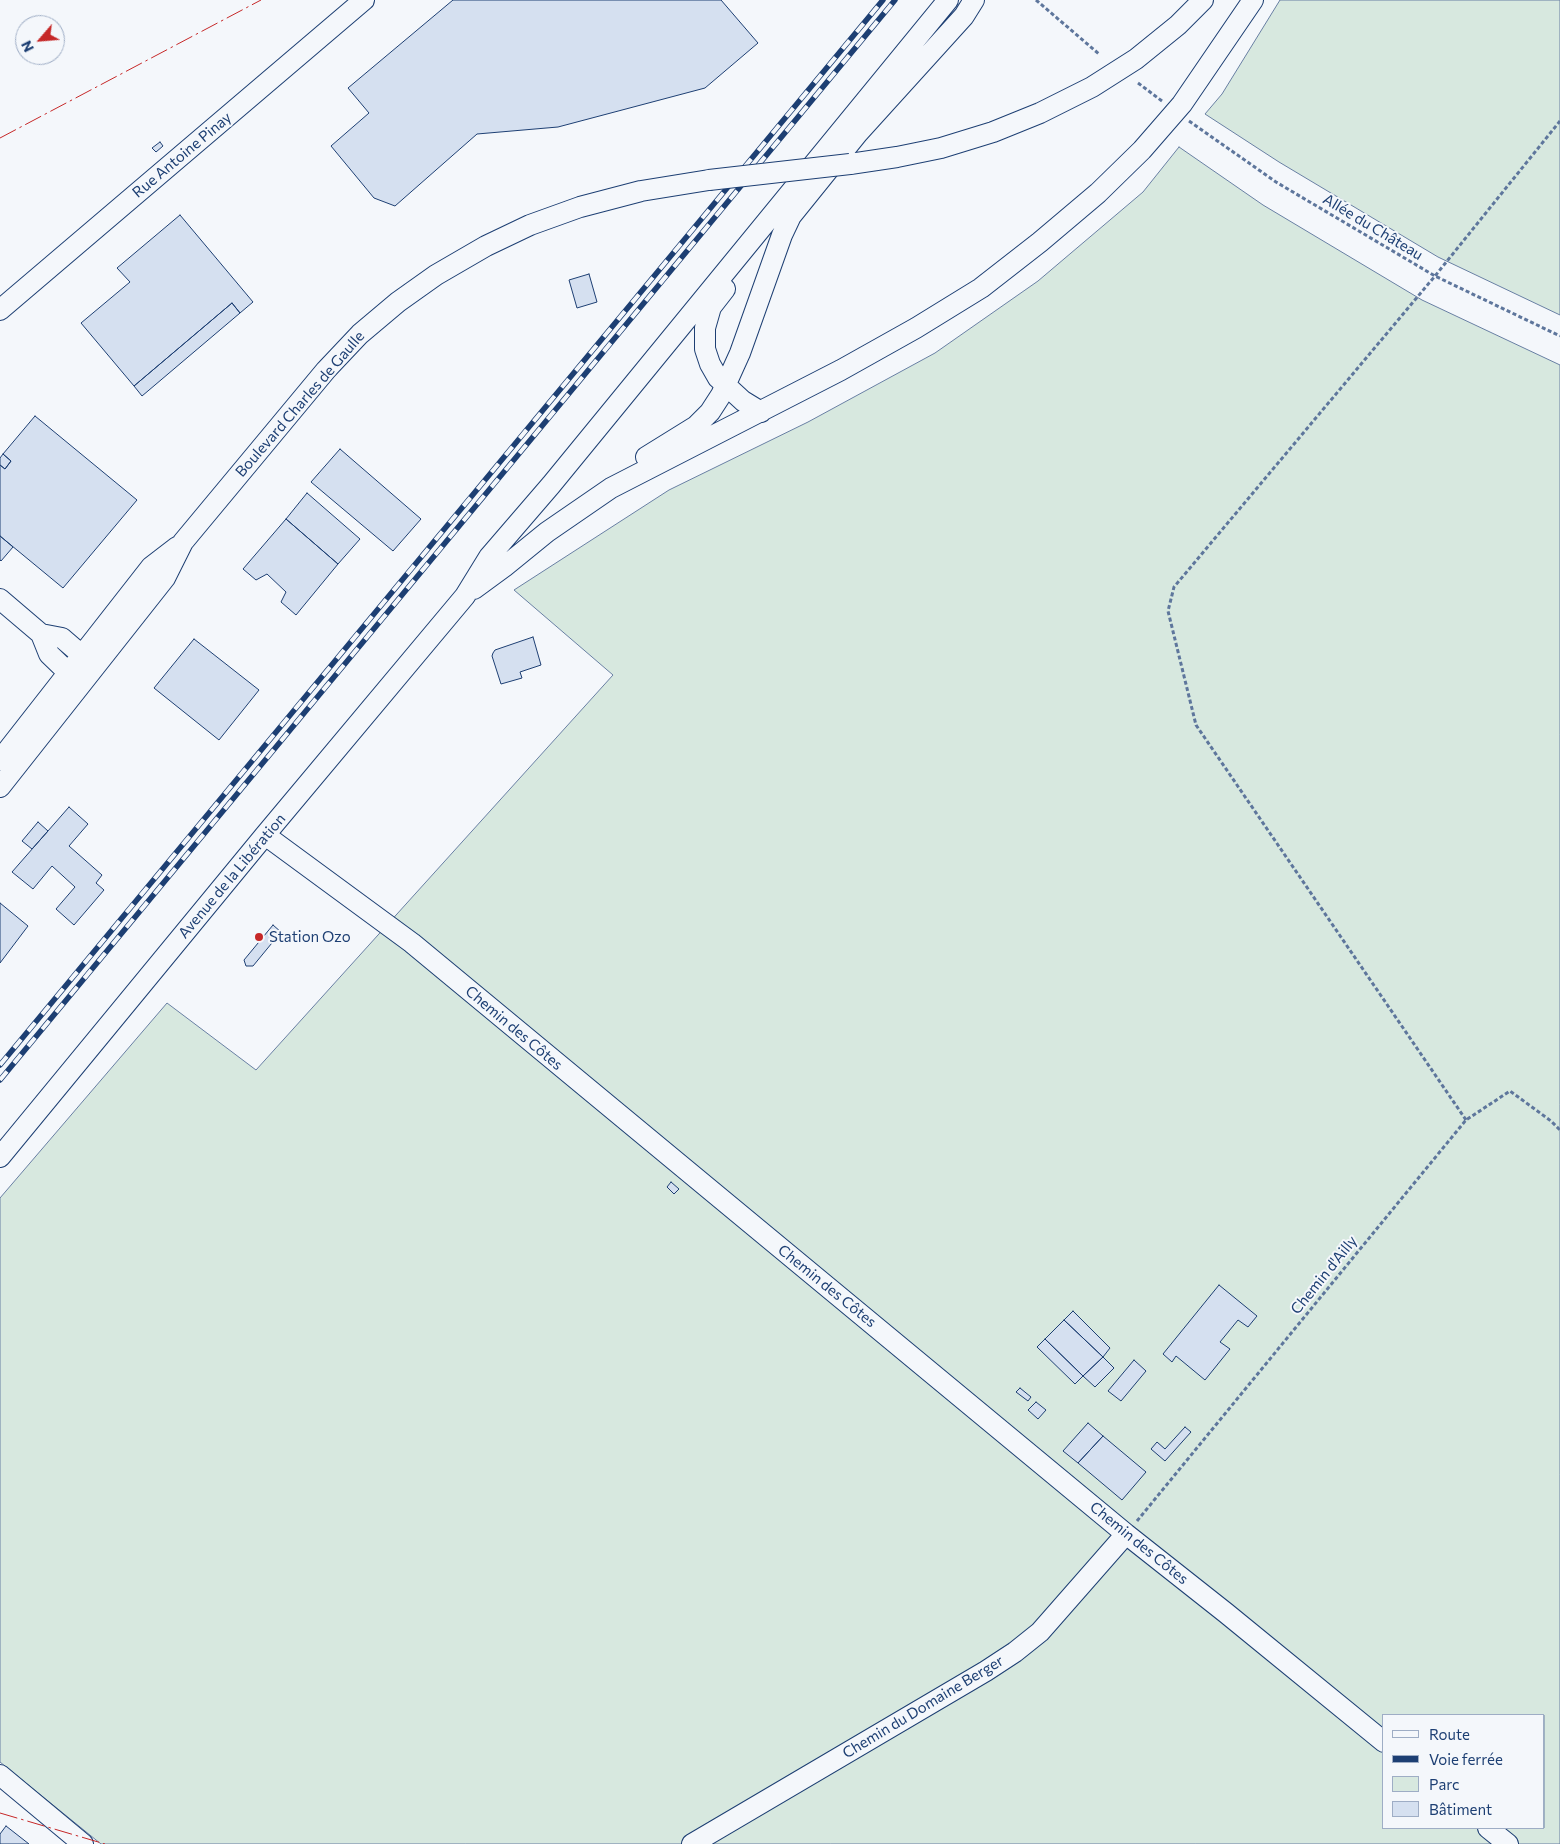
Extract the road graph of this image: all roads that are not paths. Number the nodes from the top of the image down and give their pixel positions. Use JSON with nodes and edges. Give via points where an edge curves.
{"nodes":[{"id":1,"x":364,"y":0,"type":"edge"},
{"id":2,"x":948,"y":0,"type":"edge"},
{"id":3,"x":974,"y":0,"type":"edge"},
{"id":4,"x":1203,"y":0,"type":"edge"},
{"id":5,"x":1253,"y":0,"type":"edge"},
{"id":6,"x":752,"y":239,"type":"junction"},
{"id":7,"x":0,"y":310,"type":"edge"},
{"id":8,"x":726,"y":385,"type":"junction"},
{"id":9,"x":761,"y":412,"type":"junction"},
{"id":10,"x":611,"y":488,"type":"junction"},
{"id":11,"x":465,"y":596,"type":"junction"},
{"id":12,"x":0,"y":599,"type":"edge"},
{"id":13,"x":41,"y":634,"type":"junction"},
{"id":14,"x":89,"y":661,"type":"junction"},
{"id":15,"x":75,"y":679,"type":"junction"},
{"id":16,"x":0,"y":760,"type":"edge"},
{"id":17,"x":0,"y":787,"type":"edge"},
{"id":18,"x":266,"y":834,"type":"junction"},
{"id":19,"x":0,"y":1157,"type":"edge"},
{"id":20,"x":1126,"y":1534,"type":"junction"},
{"id":21,"x":1382,"y":1740,"type":"edge"},
{"id":22,"x":0,"y":1775,"type":"edge"},
{"id":23,"x":1489,"y":1829,"type":"edge"},
{"id":24,"x":84,"y":1844,"type":"edge"},
{"id":25,"x":692,"y":1844,"type":"edge"},
{"id":26,"x":1508,"y":1844,"type":"edge"}],
"edges":[{"from":1,"to":7,"type":"street","name":"Rue Antoine Pinay"},
{"from":2,"to":6,"type":"street"},
{"from":3,"to":8,"type":"street","via":[[964,16],[858,133],[791,216]]},
{"from":4,"to":14,"type":"street","name":"Boulevard Charles de Gaulle","bridge":true,"via":[[1136,59],[1092,87],[993,132],[897,157],[641,191],[580,207],[530,226],[486,246],[436,275],[398,302],[326,370],[183,542],[165,578]]},
{"from":5,"to":9,"type":"street","via":[[1182,104],[1142,150],[1077,212],[981,288],[908,333]]},
{"from":6,"to":8,"type":"street","via":[[730,283],[711,307],[705,328],[705,349],[710,364]]},
{"from":6,"to":11,"type":"street","via":[[489,557]]},
{"from":8,"to":9,"type":"street"},
{"from":8,"to":10,"type":"street","via":[[710,412],[696,426],[650,453]]},
{"from":9,"to":10,"type":"street"},
{"from":10,"to":11,"type":"street","via":[[547,532]]},
{"from":11,"to":18,"type":"street","name":"Avenue de la Libération"},
{"from":12,"to":13,"type":"street"},
{"from":13,"to":14,"type":"street","via":[[62,638]]},
{"from":13,"to":15,"type":"street","via":[[49,654]]},
{"from":14,"to":15,"type":"street","name":"Boulevard Charles de Gaulle"},
{"from":15,"to":16,"type":"street","name":"Boulevard Charles de Gaulle"},
{"from":15,"to":17,"type":"street","name":"Boulevard Charles de Gaulle"},
{"from":18,"to":19,"type":"street","name":"Avenue de la Libération"},
{"from":18,"to":20,"type":"street","name":"Chemin des Côtes","via":[[412,943]]},
{"from":20,"to":21,"type":"street","name":"Chemin des Côtes"},
{"from":20,"to":25,"type":"street","name":"Chemin du Domaine Berger","via":[[1040,1632],[1015,1652]]},
{"from":22,"to":24,"type":"street"},
{"from":23,"to":26,"type":"street"}]}
